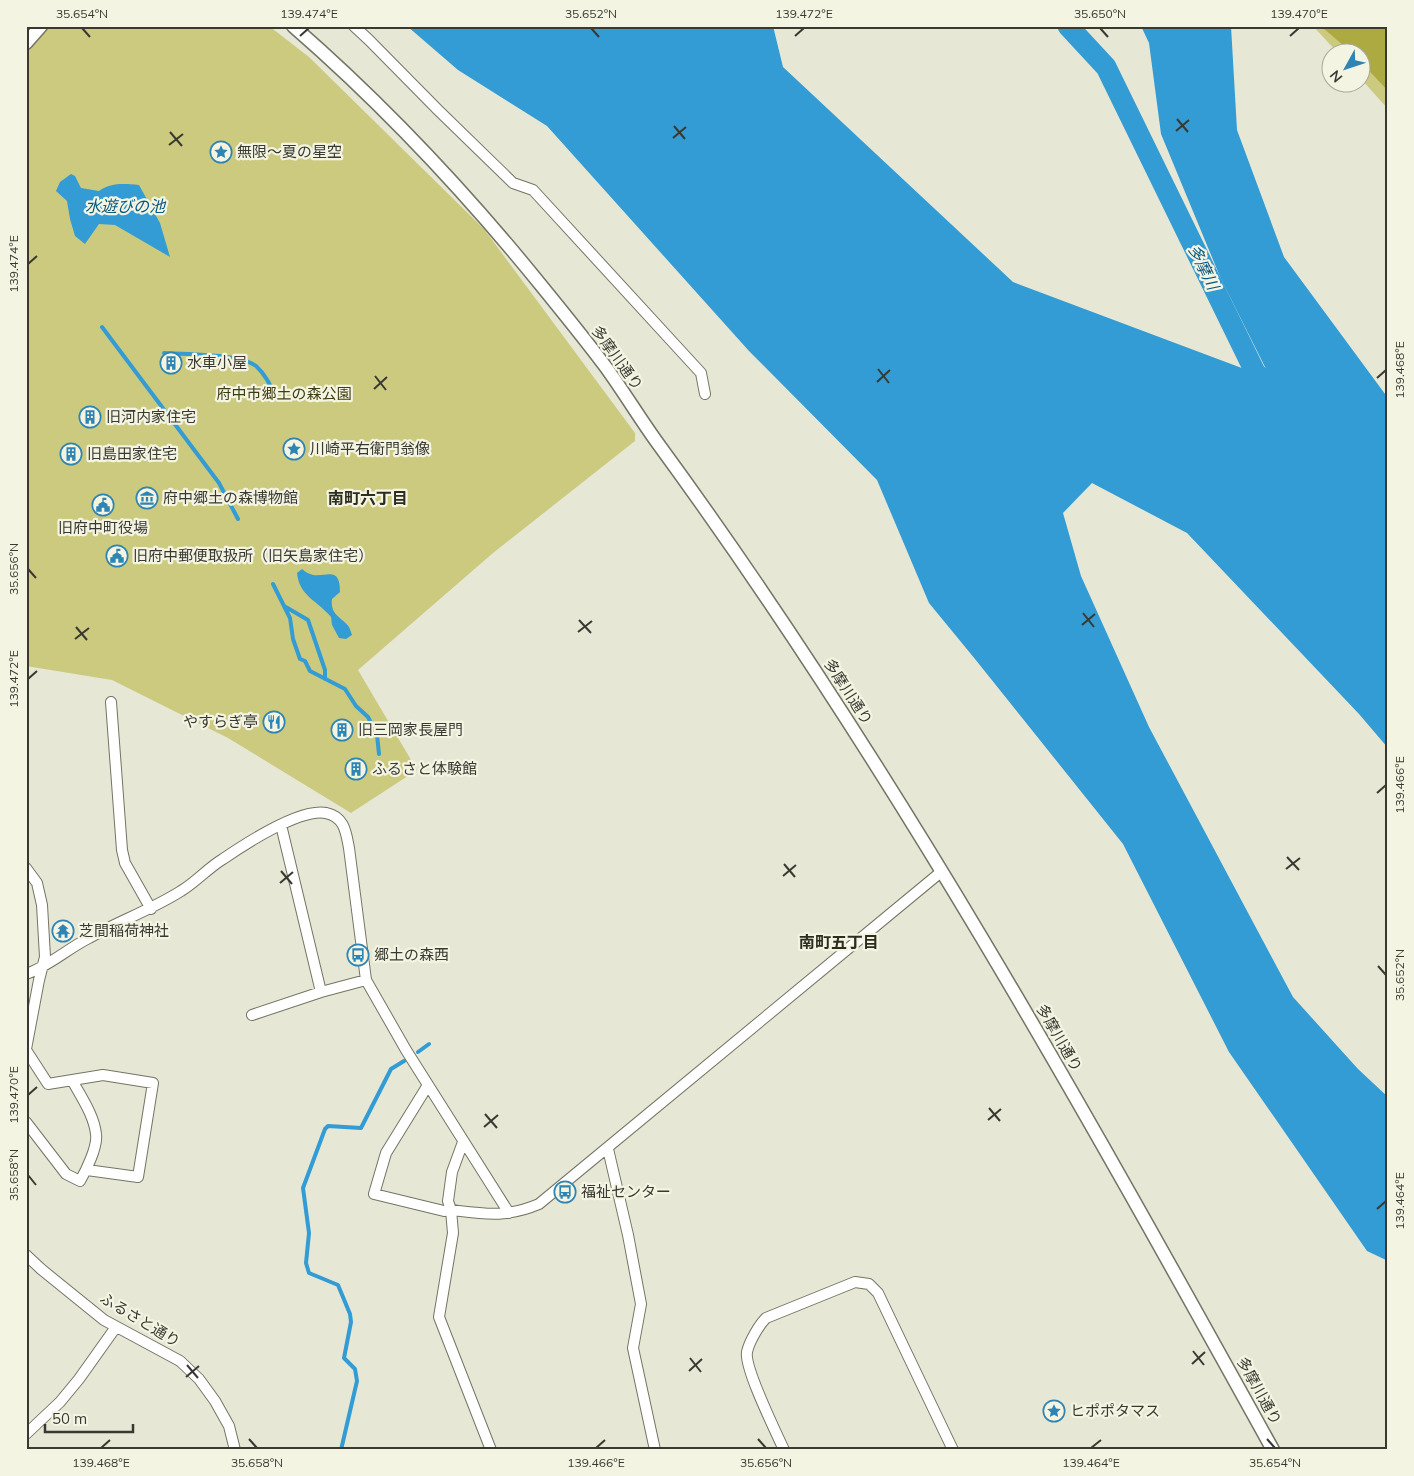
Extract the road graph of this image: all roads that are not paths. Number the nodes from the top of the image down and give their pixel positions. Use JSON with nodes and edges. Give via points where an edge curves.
{"nodes":[{"id":1,"x":40,"y":26,"type":"edge"},
{"id":2,"x":293,"y":26,"type":"edge"},
{"id":3,"x":354,"y":26,"type":"edge"},
{"id":4,"x":26,"y":43,"type":"edge"},
{"id":5,"x":704,"y":394,"type":"dead end"},
{"id":6,"x":110,"y":702,"type":"dead end"},
{"id":7,"x":281,"y":825,"type":"junction"},
{"id":8,"x":26,"y":868,"type":"edge"},
{"id":9,"x":941,"y":872,"type":"junction"},
{"id":10,"x":151,"y":909,"type":"junction"},
{"id":11,"x":43,"y":968,"type":"junction"},
{"id":12,"x":26,"y":974,"type":"edge"},
{"id":13,"x":366,"y":980,"type":"junction"},
{"id":14,"x":321,"y":992,"type":"junction"},
{"id":15,"x":252,"y":1015,"type":"dead end"},
{"id":16,"x":26,"y":1050,"type":"edge"},
{"id":17,"x":72,"y":1080,"type":"junction"},
{"id":18,"x":428,"y":1085,"type":"junction"},
{"id":19,"x":26,"y":1122,"type":"edge"},
{"id":20,"x":464,"y":1142,"type":"junction"},
{"id":21,"x":608,"y":1149,"type":"junction"},
{"id":22,"x":87,"y":1170,"type":"junction"},
{"id":23,"x":451,"y":1210,"type":"junction"},
{"id":24,"x":509,"y":1214,"type":"junction"},
{"id":25,"x":26,"y":1255,"type":"edge"},
{"id":26,"x":116,"y":1326,"type":"junction"},
{"id":27,"x":26,"y":1434,"type":"edge"},
{"id":28,"x":235,"y":1450,"type":"edge"},
{"id":29,"x":491,"y":1450,"type":"edge"},
{"id":30,"x":655,"y":1450,"type":"edge"},
{"id":31,"x":784,"y":1450,"type":"edge"},
{"id":32,"x":953,"y":1450,"type":"edge"},
{"id":33,"x":1273,"y":1450,"type":"edge"}],
"edges":[{"from":1,"to":4,"type":"street"},
{"from":2,"to":9,"type":"street","name":"多摩川通り","via":[[365,91],[430,157],[510,247],[605,366],[767,597]]},
{"from":3,"to":5,"type":"street","via":[[513,183],[533,190],[701,373]]},
{"from":6,"to":10,"type":"street","via":[[122,850],[125,863]]},
{"from":7,"to":10,"type":"street","via":[[222,859]]},
{"from":7,"to":13,"type":"street","via":[[304,815],[324,813],[338,819],[344,827]]},
{"from":7,"to":14,"type":"street"},
{"from":8,"to":11,"type":"street","via":[[37,883],[42,905]]},
{"from":9,"to":21,"type":"street"},
{"from":9,"to":33,"type":"street","name":"多摩川通り","via":[[1098,1139]]},
{"from":10,"to":11,"type":"street","via":[[86,939]]},
{"from":11,"to":12,"type":"street"},
{"from":11,"to":16,"type":"street"},
{"from":13,"to":14,"type":"street"},
{"from":13,"to":18,"type":"street"},
{"from":14,"to":15,"type":"street"},
{"from":16,"to":17,"type":"street","via":[[48,1084]]},
{"from":17,"to":22,"type":"street","via":[[94,1122],[97,1136]]},
{"from":17,"to":22,"type":"street","via":[[103,1075],[153,1083],[138,1177]]},
{"from":18,"to":20,"type":"street"},
{"from":18,"to":23,"type":"street","via":[[386,1153],[374,1194]]},
{"from":19,"to":22,"type":"street","via":[[66,1174],[80,1182]]},
{"from":20,"to":23,"type":"street","via":[[452,1172],[448,1201]]},
{"from":20,"to":24,"type":"street"},
{"from":21,"to":24,"type":"street","via":[[539,1204]]},
{"from":21,"to":30,"type":"street","via":[[641,1304],[634,1348]]},
{"from":23,"to":24,"type":"street"},
{"from":23,"to":29,"type":"street","via":[[453,1233],[439,1318]]},
{"from":25,"to":26,"type":"street","name":"ふるさと通り","via":[[104,1320]]},
{"from":26,"to":27,"type":"street","via":[[60,1402]]},
{"from":26,"to":28,"type":"street","name":"ふるさと通り","via":[[180,1361],[199,1379],[229,1426]]},
{"from":31,"to":32,"type":"street","via":[[751,1375],[747,1352],[766,1318],[855,1282],[869,1284],[878,1293]]}]}
